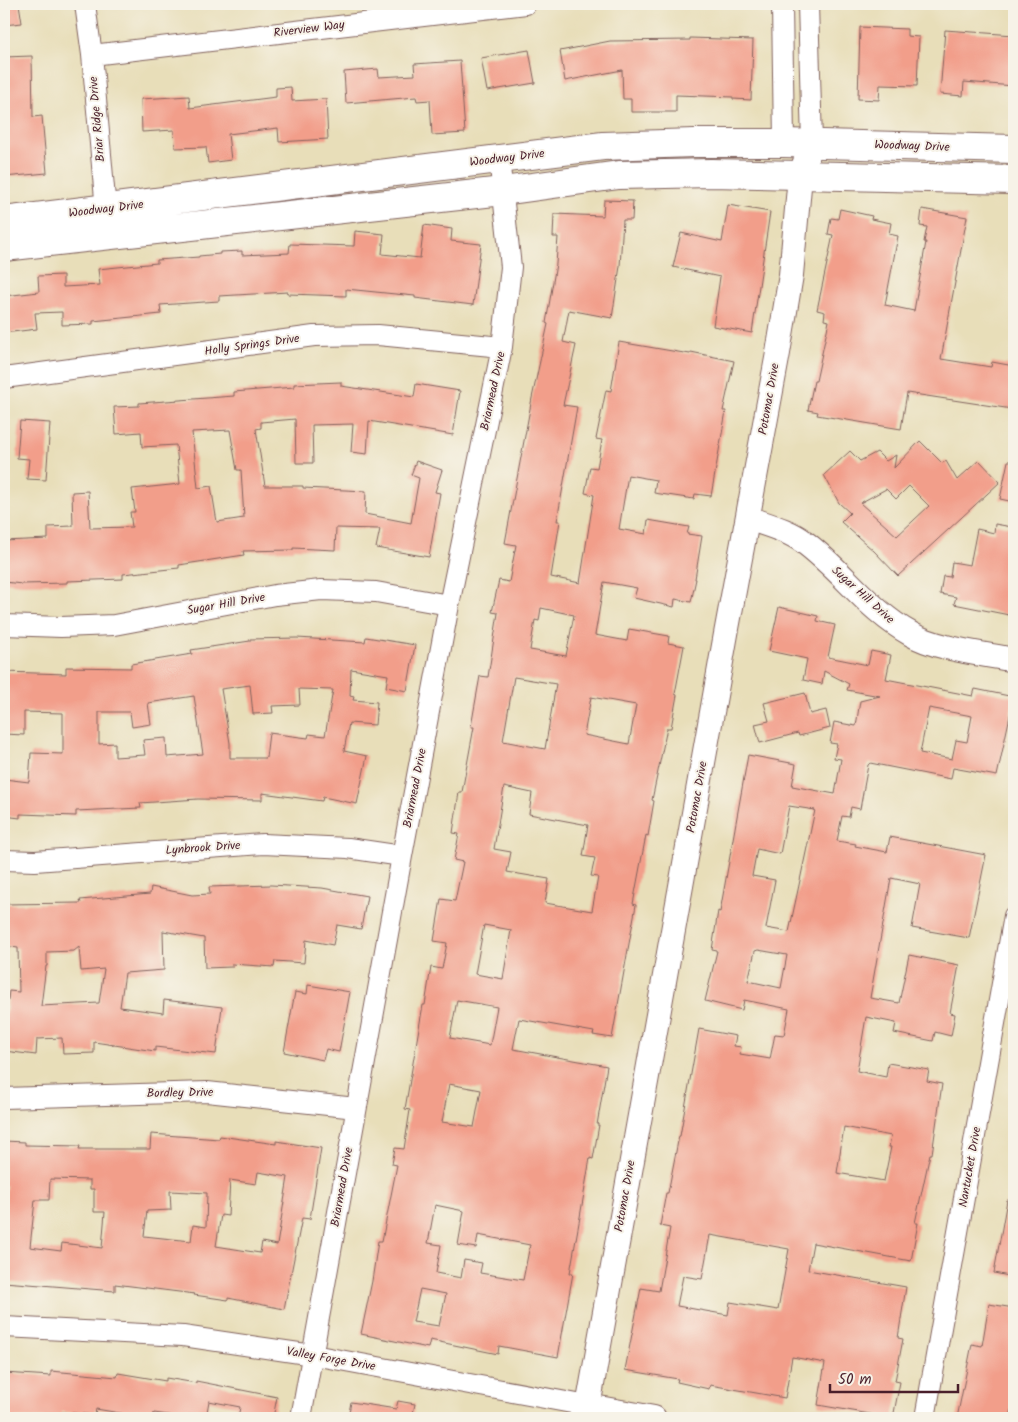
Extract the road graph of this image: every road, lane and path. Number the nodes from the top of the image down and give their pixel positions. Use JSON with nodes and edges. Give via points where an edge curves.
{"nodes":[{"id":1,"x":85,"y":4,"type":"edge"},
{"id":2,"x":526,"y":4,"type":"edge"},
{"id":3,"x":782,"y":4,"type":"edge"},
{"id":4,"x":808,"y":4,"type":"edge"},
{"id":5,"x":92,"y":55,"type":"junction"},
{"id":6,"x":784,"y":143,"type":"junction"},
{"id":7,"x":812,"y":143,"type":"junction"},
{"id":8,"x":1014,"y":149,"type":"edge"},
{"id":9,"x":499,"y":158,"type":"junction"},
{"id":10,"x":800,"y":176,"type":"junction"},
{"id":11,"x":1014,"y":180,"type":"edge"},
{"id":12,"x":503,"y":191,"type":"junction"},
{"id":13,"x":4,"y":221,"type":"edge"},
{"id":14,"x":107,"y":222,"type":"junction"},
{"id":15,"x":4,"y":247,"type":"edge"},
{"id":16,"x":502,"y":347,"type":"junction"},
{"id":17,"x":4,"y":378,"type":"edge"},
{"id":18,"x":748,"y":518,"type":"junction"},
{"id":19,"x":449,"y":605,"type":"junction"},
{"id":20,"x":4,"y":625,"type":"edge"},
{"id":21,"x":1014,"y":660,"type":"edge"},
{"id":22,"x":402,"y":856,"type":"junction"},
{"id":23,"x":4,"y":860,"type":"edge"},
{"id":24,"x":1014,"y":916,"type":"edge"},
{"id":25,"x":4,"y":1098,"type":"edge"},
{"id":26,"x":356,"y":1108,"type":"junction"},
{"id":27,"x":4,"y":1327,"type":"edge"},
{"id":28,"x":313,"y":1355,"type":"junction"},
{"id":29,"x":587,"y":1412,"type":"edge"},
{"id":30,"x":302,"y":1418,"type":"edge"},
{"id":31,"x":654,"y":1418,"type":"edge"},
{"id":32,"x":925,"y":1418,"type":"edge"}],
"edges":[{"from":1,"to":5,"type":"street","name":"Briar Ridge Drive"},
{"from":2,"to":5,"type":"street","name":"Riverview Way"},
{"from":3,"to":6,"type":"street"},
{"from":4,"to":7,"type":"street","name":"Potomac Drive"},
{"from":5,"to":14,"type":"street","name":"Briar Ridge Drive"},
{"from":6,"to":7,"type":"main road","name":"Woodway Drive"},
{"from":6,"to":9,"type":"main road","name":"Woodway Drive","via":[[603,146]]},
{"from":6,"to":10,"type":"street"},
{"from":7,"to":8,"type":"main road","name":"Woodway Drive"},
{"from":7,"to":10,"type":"street","name":"Potomac Drive"},
{"from":9,"to":12,"type":"street","name":"Briarmead Drive"},
{"from":9,"to":14,"type":"main road","name":"Woodway Drive"},
{"from":10,"to":11,"type":"main road","name":"Woodway Drive"},
{"from":10,"to":12,"type":"main road","name":"Woodway Drive","via":[[711,173],[619,175]]},
{"from":10,"to":18,"type":"street","name":"Potomac Drive","via":[[791,275]]},
{"from":12,"to":14,"type":"main road","name":"Woodway Drive"},
{"from":12,"to":16,"type":"street","name":"Briarmead Drive","via":[[511,268]]},
{"from":13,"to":14,"type":"main road","name":"Woodway Drive"},
{"from":14,"to":15,"type":"main road","name":"Woodway Drive"},
{"from":16,"to":17,"type":"street","name":"Holly Springs Drive","via":[[378,336],[314,336]]},
{"from":16,"to":19,"type":"street","name":"Briarmead Drive"},
{"from":18,"to":21,"type":"street","name":"Sugar Hill Drive","via":[[804,541],[870,605],[912,635],[943,646]]},
{"from":18,"to":29,"type":"street","name":"Potomac Drive"},
{"from":19,"to":20,"type":"street","name":"Sugar Hill Drive","via":[[376,592],[321,590],[114,625]]},
{"from":19,"to":22,"type":"street","name":"Briarmead Drive"},
{"from":22,"to":23,"type":"street","name":"Lynbrook Drive","via":[[348,848],[262,844],[36,861]]},
{"from":22,"to":26,"type":"street","name":"Briarmead Drive"},
{"from":24,"to":32,"type":"street","name":"Nantucket Drive"},
{"from":25,"to":26,"type":"street","name":"Bordley Drive","via":[[207,1092]]},
{"from":26,"to":28,"type":"street","name":"Briarmead Drive"},
{"from":27,"to":28,"type":"street","name":"Valley Forge Drive","via":[[182,1336]]},
{"from":28,"to":29,"type":"street","name":"Valley Forge Drive"},
{"from":28,"to":30,"type":"street","name":"Briarmead Drive"},
{"from":29,"to":31,"type":"street","name":"Valley Forge Drive"}]}
